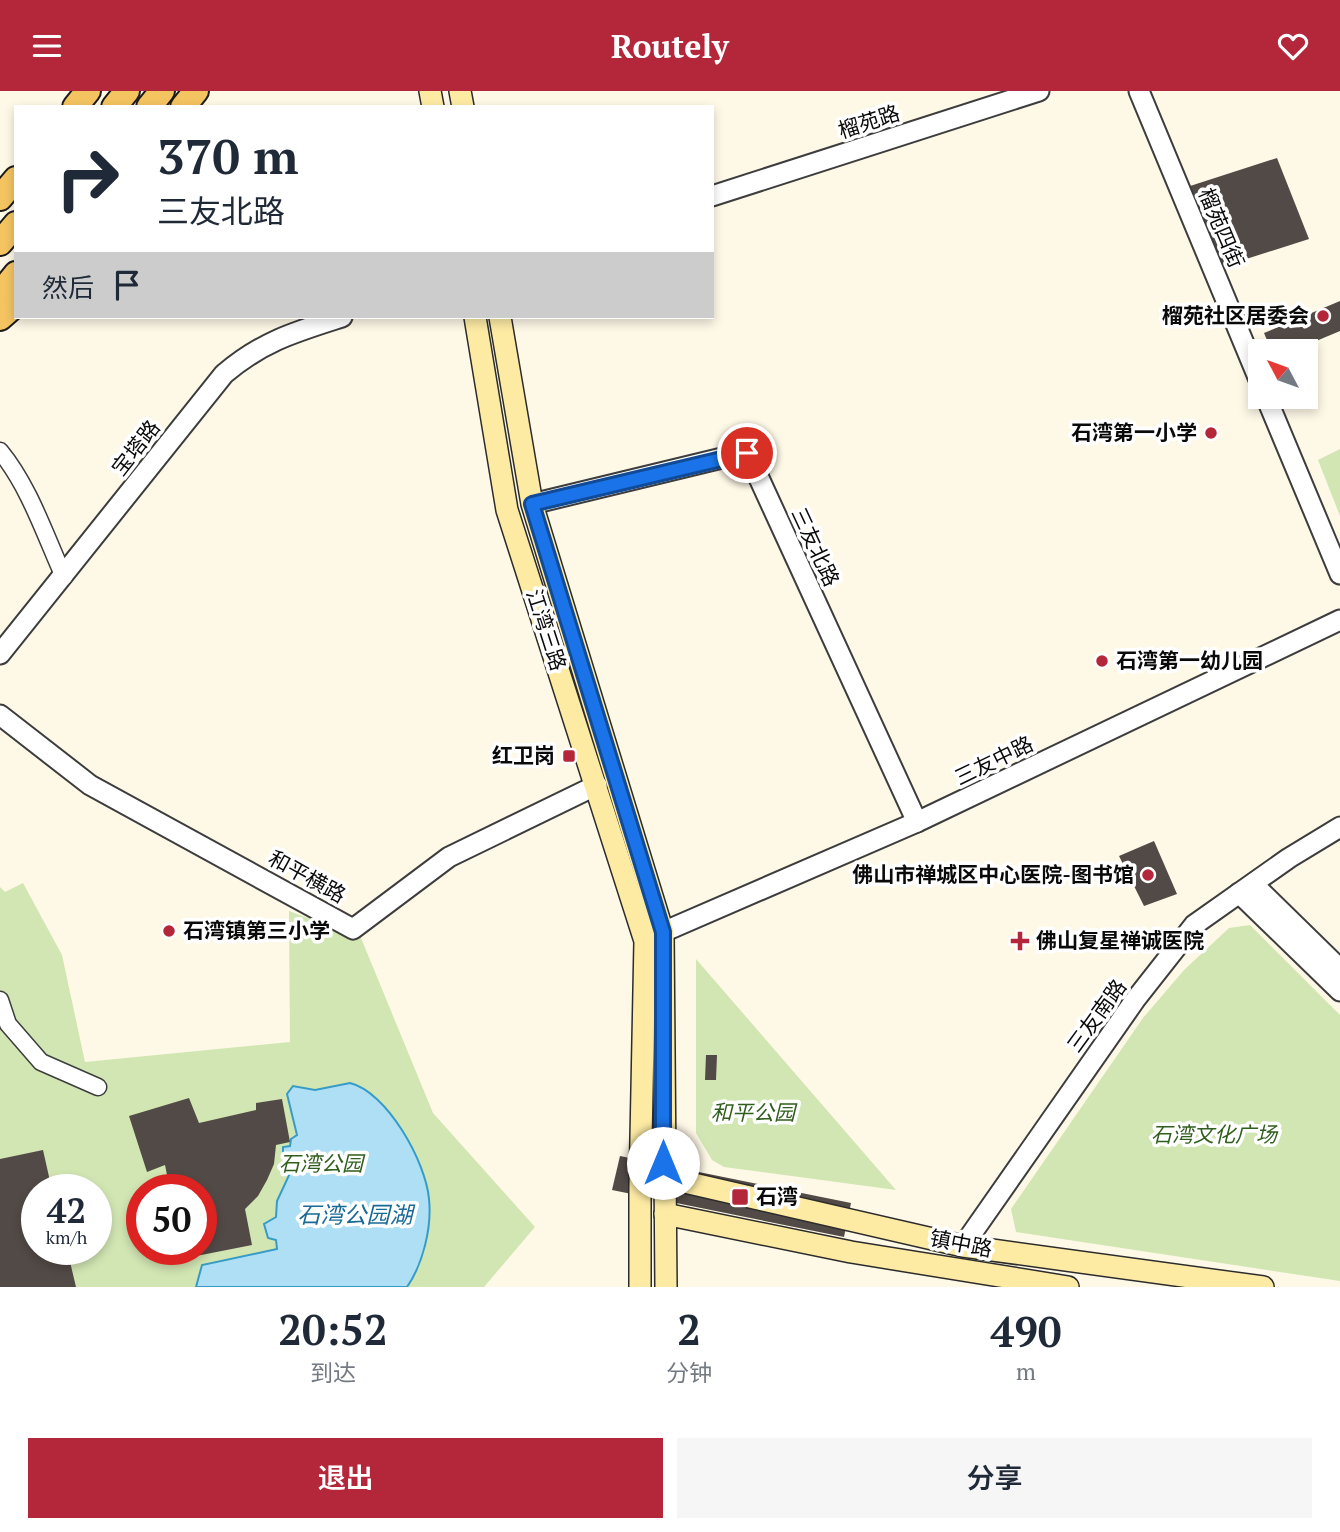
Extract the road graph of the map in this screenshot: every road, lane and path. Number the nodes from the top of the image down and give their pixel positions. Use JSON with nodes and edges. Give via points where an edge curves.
{"nodes":[{"id":1,"x":88,"y":91,"type":"edge"},
{"id":2,"x":127,"y":91,"type":"edge"},
{"id":3,"x":162,"y":91,"type":"edge"},
{"id":4,"x":196,"y":91,"type":"edge"},
{"id":5,"x":1040,"y":91,"type":"edge"},
{"id":6,"x":1139,"y":91,"type":"edge"},
{"id":7,"x":77,"y":105,"type":"edge"},
{"id":8,"x":116,"y":105,"type":"edge"},
{"id":9,"x":151,"y":105,"type":"edge"},
{"id":10,"x":185,"y":105,"type":"edge"},
{"id":11,"x":14,"y":181,"type":"edge"},
{"id":12,"x":714,"y":195,"type":"edge"},
{"id":13,"x":0,"y":198,"type":"edge"},
{"id":14,"x":14,"y":226,"type":"edge"},
{"id":15,"x":0,"y":243,"type":"edge"},
{"id":16,"x":14,"y":276,"type":"edge"},
{"id":17,"x":0,"y":294,"type":"edge"},
{"id":18,"x":14,"y":306,"type":"edge"},
{"id":19,"x":0,"y":318,"type":"edge"},
{"id":20,"x":336,"y":319,"type":"edge"},
{"id":21,"x":475,"y":319,"type":"edge"},
{"id":22,"x":500,"y":319,"type":"edge"},
{"id":23,"x":1248,"y":353,"type":"edge"},
{"id":24,"x":1271,"y":409,"type":"edge"},
{"id":25,"x":0,"y":451,"type":"edge"},
{"id":26,"x":532,"y":504,"type":"junction"},
{"id":27,"x":1340,"y":574,"type":"edge"},
{"id":28,"x":64,"y":576,"type":"junction"},
{"id":29,"x":1340,"y":620,"type":"edge"},
{"id":30,"x":0,"y":654,"type":"edge"},
{"id":31,"x":0,"y":715,"type":"edge"},
{"id":32,"x":597,"y":785,"type":"junction"},
{"id":33,"x":917,"y":822,"type":"junction"},
{"id":34,"x":1340,"y":827,"type":"edge"},
{"id":35,"x":1246,"y":889,"type":"junction"},
{"id":36,"x":663,"y":932,"type":"junction"},
{"id":37,"x":1340,"y":969,"type":"edge"},
{"id":38,"x":1340,"y":991,"type":"edge"},
{"id":39,"x":0,"y":1000,"type":"edge"},
{"id":40,"x":98,"y":1087,"type":"dead end"},
{"id":41,"x":663,"y":1177,"type":"junction"},
{"id":42,"x":640,"y":1188,"type":"junction"},
{"id":43,"x":665,"y":1214,"type":"junction"},
{"id":44,"x":963,"y":1246,"type":"junction"},
{"id":45,"x":640,"y":1287,"type":"edge"},
{"id":46,"x":666,"y":1287,"type":"edge"},
{"id":47,"x":1068,"y":1287,"type":"edge"},
{"id":48,"x":1263,"y":1287,"type":"edge"}],
"edges":[{"from":1,"to":7,"type":"main road"},
{"from":2,"to":8,"type":"main road"},
{"from":3,"to":9,"type":"main road"},
{"from":4,"to":10,"type":"main road"},
{"from":5,"to":12,"type":"street","name":"榴苑路"},
{"from":6,"to":23,"type":"street","name":"榴苑四街"},
{"from":11,"to":13,"type":"main road"},
{"from":14,"to":15,"type":"main road"},
{"from":16,"to":17,"type":"main road"},
{"from":18,"to":19,"type":"main road"},
{"from":20,"to":28,"type":"street","name":"宝塔路","via":[[285,335],[248,354],[225,374]]},
{"from":21,"to":32,"type":"main road","name":"江湾三路","via":[[507,510]]},
{"from":22,"to":26,"type":"main road","name":"江湾三路"},
{"from":24,"to":27,"type":"street"},
{"from":25,"to":28,"type":"street","via":[[21,482]]},
{"from":26,"to":33,"type":"street","name":"三友北路","via":[[747,453]]},
{"from":26,"to":36,"type":"main road","name":"江湾三路"},
{"from":28,"to":30,"type":"street","name":"宝塔路"},
{"from":29,"to":33,"type":"street","name":"三友中路"},
{"from":31,"to":32,"type":"street","name":"和平横路","via":[[90,785],[353,929],[449,857]]},
{"from":32,"to":42,"type":"main road","name":"江湾三路","via":[[645,941]]},
{"from":33,"to":36,"type":"street","name":"三友中路"},
{"from":34,"to":35,"type":"street","name":"三友南路"},
{"from":35,"to":37,"type":"street"},
{"from":35,"to":38,"type":"street"},
{"from":35,"to":44,"type":"street","name":"三友南路","via":[[1194,925]]},
{"from":36,"to":41,"type":"main road","name":"江湾三路"},
{"from":39,"to":40,"type":"street","via":[[8,1024],[41,1062]]},
{"from":41,"to":42,"type":"main road"},
{"from":41,"to":43,"type":"main road","name":"江湾三路"},
{"from":41,"to":44,"type":"main road","name":"镇中路"},
{"from":42,"to":43,"type":"main road"},
{"from":42,"to":45,"type":"main road","name":"江湾三路"},
{"from":43,"to":46,"type":"main road","name":"江湾三路"},
{"from":43,"to":47,"type":"main road","name":"镇中路","via":[[851,1252]]},
{"from":44,"to":48,"type":"main road","name":"镇中路"}]}
